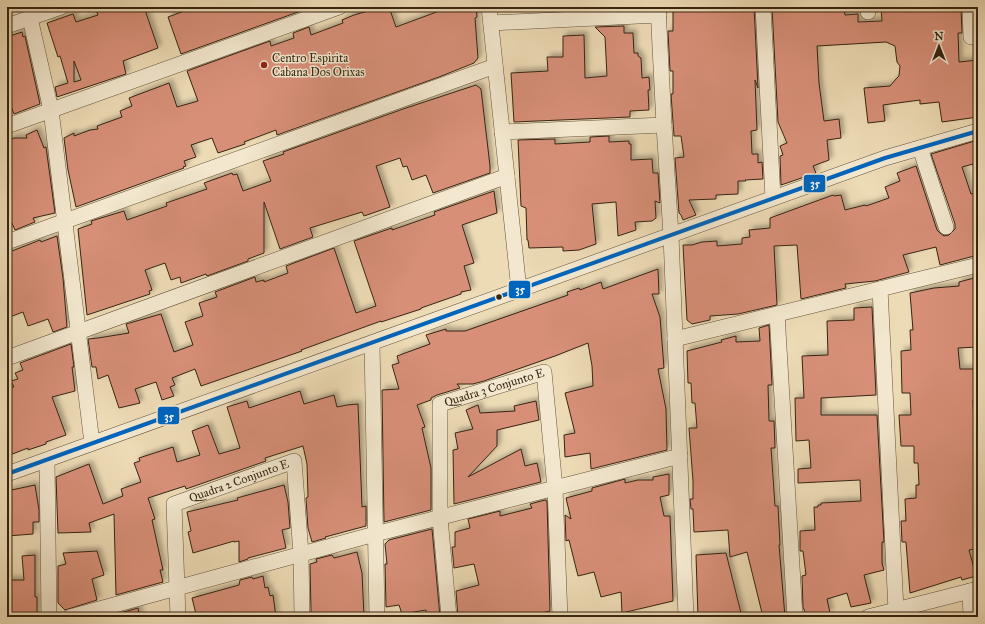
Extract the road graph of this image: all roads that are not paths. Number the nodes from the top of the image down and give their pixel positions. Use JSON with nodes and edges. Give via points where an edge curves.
{"nodes":[{"id":1,"x":61,"y":7,"type":"edge"},
{"id":2,"x":339,"y":7,"type":"edge"},
{"id":3,"x":489,"y":7,"type":"edge"},
{"id":4,"x":763,"y":7,"type":"edge"},
{"id":5,"x":970,"y":7,"type":"edge"},
{"id":6,"x":658,"y":11,"type":"edge"},
{"id":7,"x":30,"y":18,"type":"junction"},
{"id":8,"x":491,"y":23,"type":"junction"},
{"id":9,"x":7,"y":26,"type":"edge"},
{"id":10,"x":971,"y":37,"type":"dead end"},
{"id":11,"x":495,"y":66,"type":"junction"},
{"id":12,"x":51,"y":110,"type":"junction"},
{"id":13,"x":664,"y":125,"type":"junction"},
{"id":14,"x":7,"y":126,"type":"edge"},
{"id":15,"x":978,"y":131,"type":"edge"},
{"id":16,"x":502,"y":132,"type":"junction"},
{"id":17,"x":920,"y":148,"type":"junction"},
{"id":18,"x":507,"y":176,"type":"junction"},
{"id":19,"x":773,"y":198,"type":"junction"},
{"id":20,"x":65,"y":220,"type":"junction"},
{"id":21,"x":946,"y":227,"type":"dead end"},
{"id":22,"x":671,"y":235,"type":"junction"},
{"id":23,"x":7,"y":242,"type":"edge"},
{"id":24,"x":978,"y":265,"type":"edge"},
{"id":25,"x":880,"y":289,"type":"junction"},
{"id":26,"x":520,"y":290,"type":"junction"},
{"id":27,"x":777,"y":314,"type":"junction"},
{"id":28,"x":78,"y":331,"type":"junction"},
{"id":29,"x":675,"y":339,"type":"junction"},
{"id":30,"x":372,"y":343,"type":"junction"},
{"id":31,"x":7,"y":358,"type":"edge"},
{"id":32,"x":92,"y":443,"type":"junction"},
{"id":33,"x":680,"y":456,"type":"junction"},
{"id":34,"x":47,"y":460,"type":"junction"},
{"id":35,"x":7,"y":474,"type":"edge"},
{"id":36,"x":555,"y":488,"type":"junction"},
{"id":37,"x":440,"y":518,"type":"junction"},
{"id":38,"x":375,"y":534,"type":"junction"},
{"id":39,"x":300,"y":554,"type":"junction"},
{"id":40,"x":177,"y":588,"type":"junction"},
{"id":41,"x":974,"y":590,"type":"edge"},
{"id":42,"x":896,"y":610,"type":"junction"},
{"id":43,"x":49,"y":617,"type":"edge"},
{"id":44,"x":70,"y":617,"type":"edge"},
{"id":45,"x":178,"y":617,"type":"edge"},
{"id":46,"x":302,"y":617,"type":"edge"},
{"id":47,"x":376,"y":617,"type":"edge"},
{"id":48,"x":449,"y":617,"type":"edge"},
{"id":49,"x":560,"y":617,"type":"edge"},
{"id":50,"x":686,"y":617,"type":"edge"},
{"id":51,"x":795,"y":617,"type":"edge"},
{"id":52,"x":868,"y":617,"type":"edge"},
{"id":53,"x":971,"y":617,"type":"edge"}],
"edges":[{"from":1,"to":7,"type":"street"},
{"from":2,"to":12,"type":"street"},
{"from":3,"to":8,"type":"street"},
{"from":4,"to":19,"type":"street"},
{"from":5,"to":10,"type":"street"},
{"from":6,"to":8,"type":"street"},
{"from":6,"to":13,"type":"street"},
{"from":7,"to":9,"type":"street"},
{"from":7,"to":12,"type":"street"},
{"from":8,"to":11,"type":"street"},
{"from":11,"to":16,"type":"street"},
{"from":11,"to":20,"type":"street"},
{"from":12,"to":14,"type":"street"},
{"from":12,"to":20,"type":"street"},
{"from":13,"to":16,"type":"street"},
{"from":13,"to":22,"type":"street"},
{"from":15,"to":17,"type":"street"},
{"from":16,"to":18,"type":"street"},
{"from":17,"to":19,"type":"street"},
{"from":17,"to":21,"type":"street"},
{"from":18,"to":26,"type":"street"},
{"from":18,"to":28,"type":"street"},
{"from":19,"to":22,"type":"street"},
{"from":20,"to":23,"type":"street"},
{"from":20,"to":28,"type":"street"},
{"from":22,"to":26,"type":"street"},
{"from":22,"to":29,"type":"street"},
{"from":24,"to":25,"type":"street"},
{"from":25,"to":27,"type":"street"},
{"from":25,"to":42,"type":"street"},
{"from":26,"to":30,"type":"street"},
{"from":27,"to":29,"type":"street"},
{"from":27,"to":51,"type":"street"},
{"from":28,"to":31,"type":"street"},
{"from":28,"to":32,"type":"street"},
{"from":29,"to":33,"type":"street"},
{"from":30,"to":32,"type":"street"},
{"from":30,"to":38,"type":"street"},
{"from":32,"to":34,"type":"street"},
{"from":33,"to":36,"type":"street"},
{"from":33,"to":50,"type":"street"},
{"from":34,"to":35,"type":"street"},
{"from":34,"to":43,"type":"street"},
{"from":36,"to":37,"type":"street"},
{"from":36,"to":37,"type":"street","name":"Quadra 3 Conjunto E","via":[[544,372],[440,404]]},
{"from":36,"to":49,"type":"street","name":"Quadra 3 Conjunto E"},
{"from":37,"to":38,"type":"street"},
{"from":37,"to":48,"type":"street","name":"Quadra 3 Conjunto E"},
{"from":38,"to":39,"type":"street"},
{"from":38,"to":47,"type":"street"},
{"from":39,"to":40,"type":"street"},
{"from":39,"to":40,"type":"street","name":"Quadra 2 Conjunto E","via":[[294,461],[174,504]]},
{"from":39,"to":46,"type":"street","name":"Quadra 2 Conjunto E"},
{"from":40,"to":44,"type":"street"},
{"from":40,"to":45,"type":"street","name":"Quadra 2 Conjunto E"},
{"from":41,"to":42,"type":"street"},
{"from":41,"to":53,"type":"street"},
{"from":42,"to":52,"type":"street"}]}
